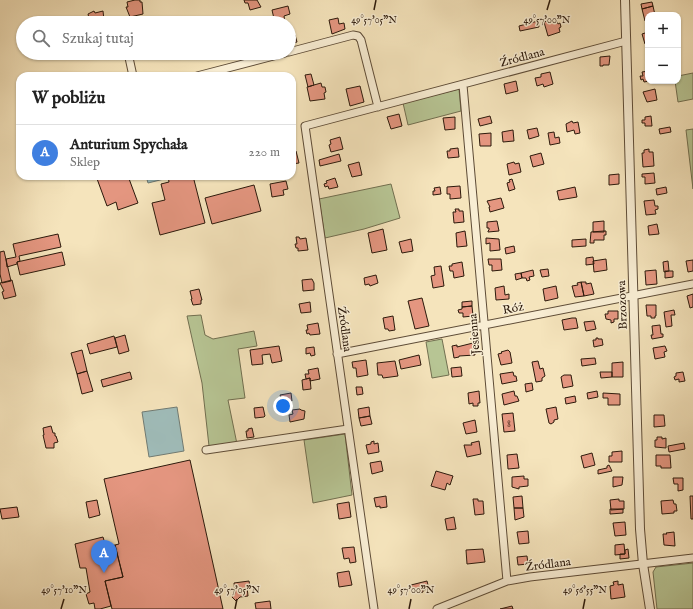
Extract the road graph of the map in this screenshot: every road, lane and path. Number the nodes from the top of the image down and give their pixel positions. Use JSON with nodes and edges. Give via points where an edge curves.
{"nodes":[{"id":1,"x":625,"y":0,"type":"edge"},
{"id":2,"x":626,"y":41,"type":"junction"},
{"id":3,"x":296,"y":50,"type":"edge"},
{"id":4,"x":130,"y":60,"type":"edge"},
{"id":5,"x":258,"y":60,"type":"edge"},
{"id":6,"x":132,"y":72,"type":"edge"},
{"id":7,"x":212,"y":72,"type":"edge"},
{"id":8,"x":463,"y":85,"type":"junction"},
{"id":9,"x":378,"y":107,"type":"junction"},
{"id":10,"x":693,"y":284,"type":"edge"},
{"id":11,"x":634,"y":295,"type":"junction"},
{"id":12,"x":485,"y":325,"type":"junction"},
{"id":13,"x":337,"y":354,"type":"junction"},
{"id":14,"x":348,"y":430,"type":"junction"},
{"id":15,"x":206,"y":450,"type":"dead end"},
{"id":16,"x":693,"y":558,"type":"edge"},
{"id":17,"x":643,"y":564,"type":"junction"},
{"id":18,"x":507,"y":581,"type":"junction"},
{"id":19,"x":374,"y":609,"type":"edge"},
{"id":20,"x":437,"y":609,"type":"edge"},
{"id":21,"x":650,"y":609,"type":"edge"}],
"edges":[{"from":1,"to":2,"type":"street","name":"Brzozowa"},
{"from":2,"to":8,"type":"street","name":"Źródlana"},
{"from":2,"to":11,"type":"street","name":"Brzozowa"},
{"from":3,"to":9,"type":"street","via":[[353,35],[358,36]]},
{"from":4,"to":6,"type":"street"},
{"from":5,"to":7,"type":"street"},
{"from":8,"to":9,"type":"street","name":"Źródlana"},
{"from":8,"to":12,"type":"street","name":"Jesienna"},
{"from":9,"to":13,"type":"street","name":"Źródlana","via":[[305,126]]},
{"from":10,"to":11,"type":"street","name":"Róż"},
{"from":11,"to":12,"type":"street","name":"Róż"},
{"from":11,"to":17,"type":"street","name":"Brzozowa"},
{"from":12,"to":13,"type":"street","name":"Róż"},
{"from":12,"to":18,"type":"street","name":"Jesienna"},
{"from":13,"to":14,"type":"street","name":"Źródlana"},
{"from":14,"to":15,"type":"street"},
{"from":14,"to":19,"type":"street","name":"Źródlana"},
{"from":16,"to":17,"type":"street","name":"Źródlana"},
{"from":17,"to":18,"type":"street","name":"Źródlana"},
{"from":17,"to":21,"type":"street","name":"Brzozowa"},
{"from":18,"to":20,"type":"street","name":"Źródlana"}]}
